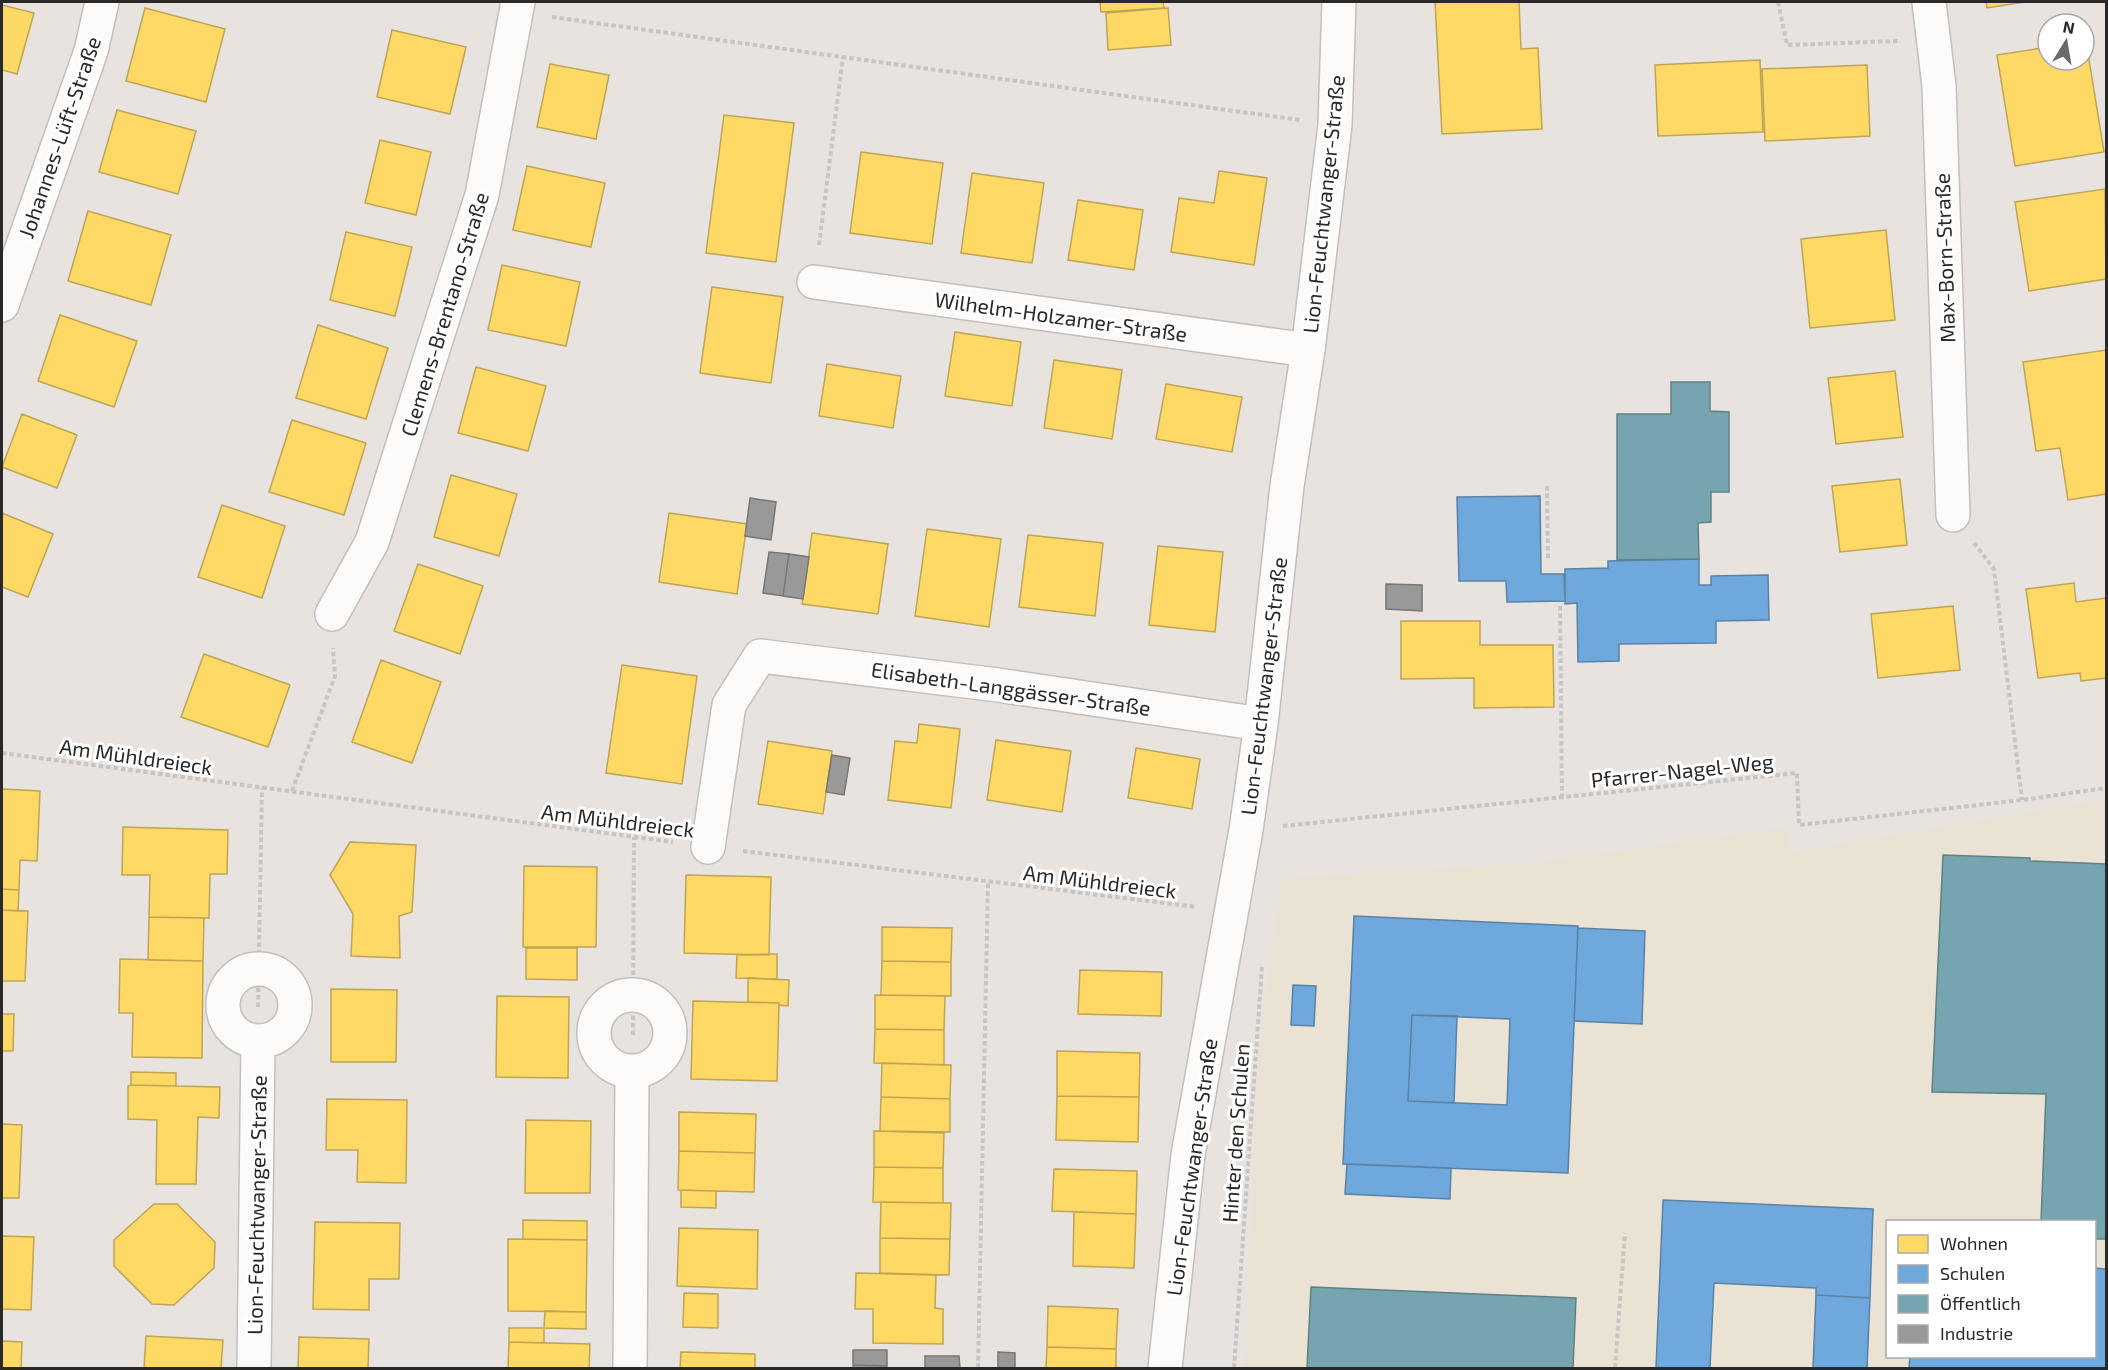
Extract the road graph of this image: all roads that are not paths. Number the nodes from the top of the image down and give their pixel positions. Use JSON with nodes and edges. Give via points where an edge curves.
{"nodes":[{"id":1,"x":102,"y":2,"type":"edge"},
{"id":2,"x":1338,"y":2,"type":"edge"},
{"id":3,"x":1929,"y":2,"type":"edge"},
{"id":4,"x":517,"y":7,"type":"edge"},
{"id":5,"x":814,"y":282,"type":"road end"},
{"id":6,"x":2,"y":305,"type":"edge"},
{"id":7,"x":1308,"y":350,"type":"junction"},
{"id":8,"x":1953,"y":515,"type":"road end"},
{"id":9,"x":332,"y":614,"type":"dead end"},
{"id":10,"x":1261,"y":724,"type":"junction"},
{"id":11,"x":708,"y":847,"type":"road end"},
{"id":12,"x":258,"y":1042,"type":"junction"},
{"id":13,"x":632,"y":1071,"type":"junction"},
{"id":14,"x":254,"y":1368,"type":"edge"},
{"id":15,"x":630,"y":1368,"type":"edge"},
{"id":16,"x":1165,"y":1368,"type":"edge"}],
"edges":[{"from":1,"to":6,"type":"street","name":"Johannes-Lüft-Straße","via":[[91,51]]},
{"from":2,"to":7,"type":"street","name":"Lion-Feuchtwanger-Straße","via":[[1335,125]]},
{"from":3,"to":8,"type":"street","name":"Max-Born-Straße","via":[[1939,86]]},
{"from":4,"to":9,"type":"street","name":"Clemens-Brentano-Straße","via":[[482,195],[372,542]]},
{"from":5,"to":7,"type":"street","name":"Wilhelm-Holzamer-Straße"},
{"from":7,"to":10,"type":"street","name":"Lion-Feuchtwanger-Straße","via":[[1287,486]]},
{"from":10,"to":11,"type":"street","name":"Elisabeth-Langgässer-Straße","via":[[998,685],[760,656],[729,705]]},
{"from":10,"to":16,"type":"street","name":"Lion-Feuchtwanger-Straße","via":[[1188,1155]]},
{"from":12,"to":12,"type":"street","via":[[246,1038],[228,1022],[224,998],[228,986],[247,970],[271,970],[289,984],[294,994],[294,1017],[288,1027]]},
{"from":12,"to":14,"type":"street","name":"Lion-Feuchtwanger-Straße"},
{"from":13,"to":13,"type":"street","via":[[620,1070],[605,1060],[594,1033],[601,1010],[610,1002],[633,995],[657,1004],[666,1014],[670,1040],[657,1062]]},
{"from":13,"to":15,"type":"street"}]}
